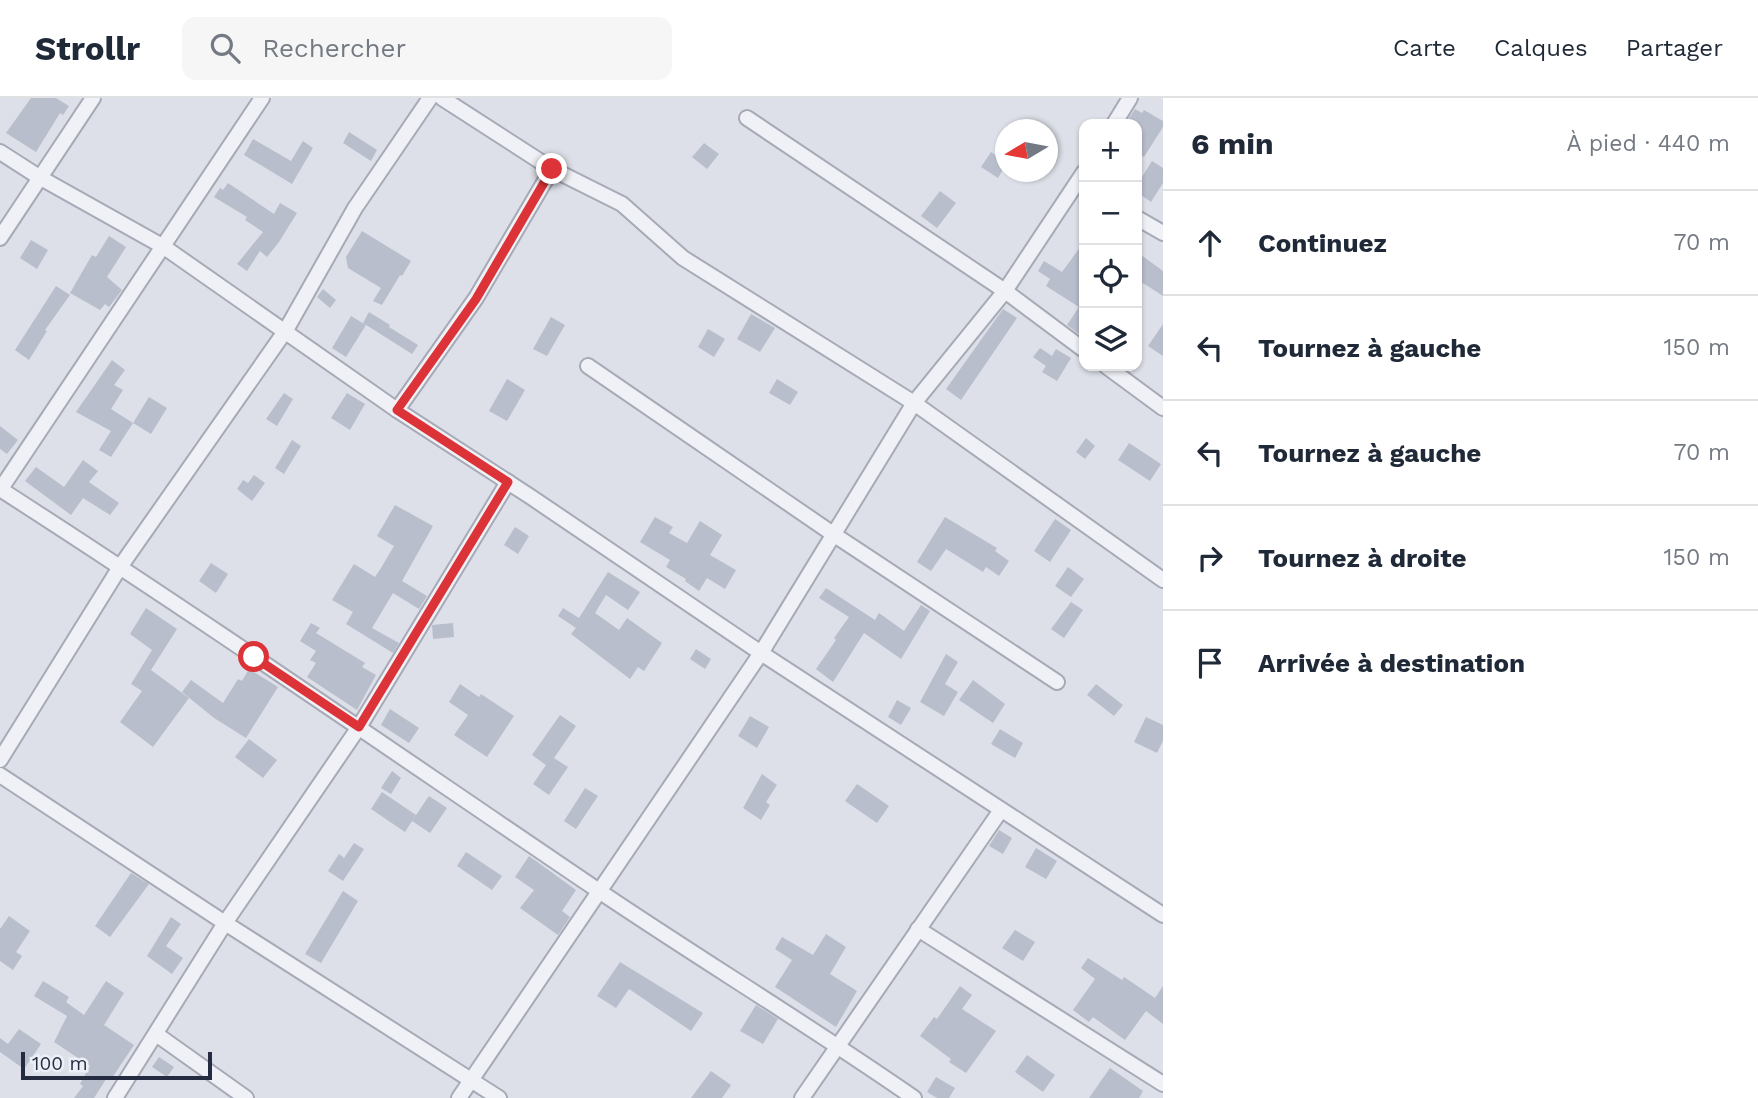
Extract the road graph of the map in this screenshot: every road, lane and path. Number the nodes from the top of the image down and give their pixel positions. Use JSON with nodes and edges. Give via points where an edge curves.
{"nodes":[{"id":1,"x":93,"y":98,"type":"edge"},
{"id":2,"x":262,"y":98,"type":"edge"},
{"id":3,"x":429,"y":98,"type":"edge"},
{"id":4,"x":442,"y":98,"type":"edge"},
{"id":5,"x":1130,"y":98,"type":"edge"},
{"id":6,"x":747,"y":118,"type":"dead end"},
{"id":7,"x":1117,"y":119,"type":"edge"},
{"id":8,"x":0,"y":152,"type":"edge"},
{"id":9,"x":552,"y":169,"type":"junction"},
{"id":10,"x":39,"y":177,"type":"junction"},
{"id":11,"x":1081,"y":182,"type":"edge"},
{"id":12,"x":1142,"y":221,"type":"edge"},
{"id":13,"x":1163,"y":233,"type":"edge"},
{"id":14,"x":0,"y":238,"type":"edge"},
{"id":15,"x":164,"y":247,"type":"junction"},
{"id":16,"x":1005,"y":291,"type":"junction"},
{"id":17,"x":286,"y":330,"type":"junction"},
{"id":18,"x":1079,"y":346,"type":"edge"},
{"id":19,"x":588,"y":366,"type":"dead end"},
{"id":20,"x":1113,"y":371,"type":"edge"},
{"id":21,"x":914,"y":403,"type":"junction"},
{"id":22,"x":1163,"y":408,"type":"edge"},
{"id":23,"x":397,"y":410,"type":"junction"},
{"id":24,"x":508,"y":482,"type":"junction"},
{"id":25,"x":0,"y":490,"type":"edge"},
{"id":26,"x":833,"y":534,"type":"junction"},
{"id":27,"x":120,"y":567,"type":"junction"},
{"id":28,"x":1163,"y":580,"type":"edge"},
{"id":29,"x":761,"y":653,"type":"junction"},
{"id":30,"x":1057,"y":682,"type":"dead end"},
{"id":31,"x":359,"y":727,"type":"junction"},
{"id":32,"x":0,"y":760,"type":"edge"},
{"id":33,"x":0,"y":775,"type":"edge"},
{"id":34,"x":1001,"y":810,"type":"junction"},
{"id":35,"x":599,"y":891,"type":"junction"},
{"id":36,"x":1163,"y":915,"type":"edge"},
{"id":37,"x":225,"y":923,"type":"junction"},
{"id":38,"x":918,"y":929,"type":"junction"},
{"id":39,"x":156,"y":1034,"type":"junction"},
{"id":40,"x":837,"y":1045,"type":"junction"},
{"id":41,"x":472,"y":1079,"type":"junction"},
{"id":42,"x":1163,"y":1085,"type":"edge"},
{"id":43,"x":115,"y":1098,"type":"edge"},
{"id":44,"x":246,"y":1098,"type":"edge"},
{"id":45,"x":459,"y":1098,"type":"edge"},
{"id":46,"x":499,"y":1098,"type":"edge"},
{"id":47,"x":802,"y":1098,"type":"edge"},
{"id":48,"x":914,"y":1098,"type":"edge"},
{"id":49,"x":1154,"y":1098,"type":"edge"}],
"edges":[{"from":1,"to":10,"type":"street"},
{"from":2,"to":15,"type":"street"},
{"from":3,"to":17,"type":"street","via":[[355,208]]},
{"from":4,"to":9,"type":"street"},
{"from":5,"to":7,"type":"street"},
{"from":6,"to":16,"type":"street"},
{"from":8,"to":10,"type":"street"},
{"from":9,"to":21,"type":"street","via":[[622,204],[683,258]]},
{"from":9,"to":23,"type":"street","via":[[476,299]]},
{"from":10,"to":14,"type":"street"},
{"from":10,"to":15,"type":"street"},
{"from":11,"to":16,"type":"street"},
{"from":12,"to":13,"type":"street"},
{"from":15,"to":17,"type":"street"},
{"from":15,"to":25,"type":"street"},
{"from":16,"to":18,"type":"street"},
{"from":16,"to":21,"type":"street"},
{"from":17,"to":23,"type":"street"},
{"from":17,"to":27,"type":"street"},
{"from":19,"to":26,"type":"street"},
{"from":20,"to":22,"type":"street"},
{"from":21,"to":26,"type":"street"},
{"from":21,"to":28,"type":"street"},
{"from":23,"to":24,"type":"street"},
{"from":24,"to":29,"type":"street"},
{"from":24,"to":31,"type":"street"},
{"from":25,"to":27,"type":"street"},
{"from":26,"to":29,"type":"street"},
{"from":26,"to":30,"type":"street"},
{"from":27,"to":31,"type":"street"},
{"from":27,"to":32,"type":"street"},
{"from":29,"to":34,"type":"street"},
{"from":29,"to":35,"type":"street"},
{"from":31,"to":35,"type":"street"},
{"from":31,"to":37,"type":"street"},
{"from":33,"to":37,"type":"street"},
{"from":34,"to":36,"type":"street"},
{"from":34,"to":38,"type":"street"},
{"from":35,"to":40,"type":"street"},
{"from":35,"to":41,"type":"street"},
{"from":37,"to":39,"type":"street"},
{"from":37,"to":41,"type":"street"},
{"from":38,"to":40,"type":"street"},
{"from":38,"to":42,"type":"street"},
{"from":39,"to":43,"type":"street"},
{"from":39,"to":44,"type":"street"},
{"from":40,"to":47,"type":"street"},
{"from":40,"to":48,"type":"street"},
{"from":41,"to":45,"type":"street"},
{"from":41,"to":46,"type":"street"},
{"from":42,"to":49,"type":"street"}]}
